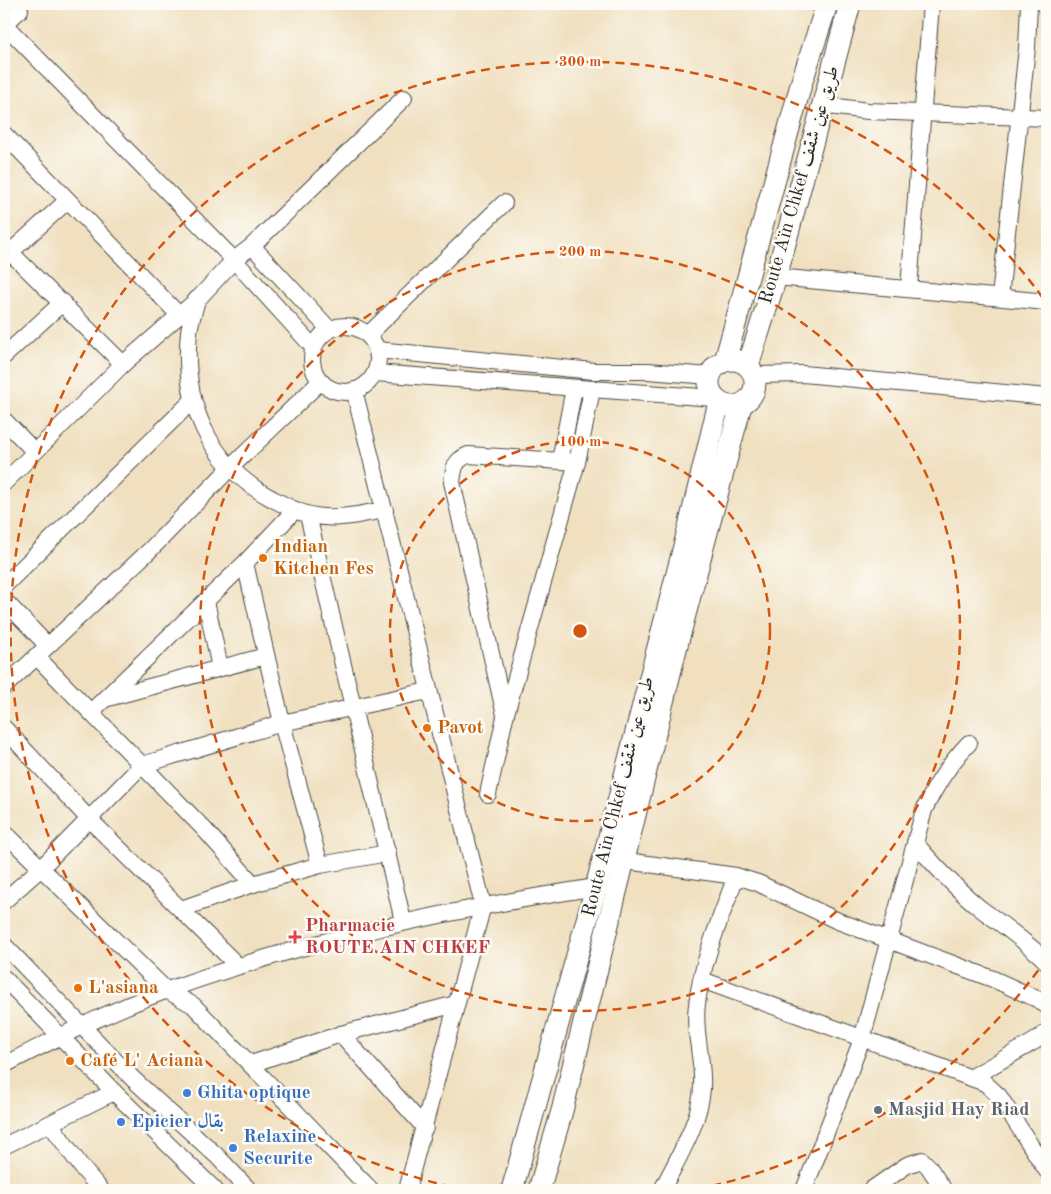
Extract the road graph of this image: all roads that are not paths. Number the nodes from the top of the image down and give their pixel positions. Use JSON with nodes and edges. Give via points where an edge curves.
{"nodes":[{"id":1,"x":827,"y":4,"type":"edge"},
{"id":2,"x":850,"y":4,"type":"edge"},
{"id":3,"x":931,"y":4,"type":"edge"},
{"id":4,"x":1028,"y":4,"type":"edge"},
{"id":5,"x":20,"y":10,"type":"dead end"},
{"id":6,"x":4,"y":24,"type":"edge"},
{"id":7,"x":404,"y":98,"type":"dead end"},
{"id":8,"x":822,"y":105,"type":"junction"},
{"id":9,"x":922,"y":114,"type":"junction"},
{"id":10,"x":1019,"y":116,"type":"junction"},
{"id":11,"x":1047,"y":118,"type":"edge"},
{"id":12,"x":7,"y":142,"type":"edge"},
{"id":13,"x":68,"y":201,"type":"junction"},
{"id":14,"x":504,"y":203,"type":"dead end"},
{"id":15,"x":252,"y":246,"type":"junction"},
{"id":16,"x":7,"y":255,"type":"edge"},
{"id":17,"x":234,"y":260,"type":"junction"},
{"id":18,"x":776,"y":277,"type":"junction"},
{"id":19,"x":909,"y":288,"type":"junction"},
{"id":20,"x":1000,"y":297,"type":"junction"},
{"id":21,"x":198,"y":299,"type":"junction"},
{"id":22,"x":63,"y":302,"type":"junction"},
{"id":23,"x":1047,"y":302,"type":"edge"},
{"id":24,"x":179,"y":315,"type":"junction"},
{"id":25,"x":330,"y":330,"type":"junction"},
{"id":26,"x":368,"y":335,"type":"junction"},
{"id":27,"x":314,"y":348,"type":"junction"},
{"id":28,"x":377,"y":350,"type":"junction"},
{"id":29,"x":4,"y":356,"type":"edge"},
{"id":30,"x":725,"y":361,"type":"junction"},
{"id":31,"x":123,"y":364,"type":"junction"},
{"id":32,"x":751,"y":370,"type":"junction"},
{"id":33,"x":375,"y":373,"type":"junction"},
{"id":34,"x":710,"y":376,"type":"junction"},
{"id":35,"x":321,"y":381,"type":"junction"},
{"id":36,"x":574,"y":388,"type":"junction"},
{"id":37,"x":354,"y":390,"type":"junction"},
{"id":38,"x":592,"y":390,"type":"junction"},
{"id":39,"x":1047,"y":397,"type":"edge"},
{"id":40,"x":192,"y":400,"type":"junction"},
{"id":41,"x":716,"y":400,"type":"junction"},
{"id":42,"x":740,"y":405,"type":"junction"},
{"id":43,"x":4,"y":420,"type":"edge"},
{"id":44,"x":34,"y":451,"type":"junction"},
{"id":45,"x":568,"y":461,"type":"junction"},
{"id":46,"x":229,"y":468,"type":"junction"},
{"id":47,"x":4,"y":482,"type":"edge"},
{"id":48,"x":384,"y":510,"type":"junction"},
{"id":49,"x":301,"y":513,"type":"junction"},
{"id":50,"x":245,"y":564,"type":"junction"},
{"id":51,"x":4,"y":586,"type":"edge"},
{"id":52,"x":4,"y":600,"type":"edge"},
{"id":53,"x":206,"y":601,"type":"junction"},
{"id":54,"x":42,"y":651,"type":"junction"},
{"id":55,"x":266,"y":656,"type":"junction"},
{"id":56,"x":220,"y":668,"type":"junction"},
{"id":57,"x":4,"y":687,"type":"edge"},
{"id":58,"x":428,"y":691,"type":"junction"},
{"id":59,"x":106,"y":699,"type":"junction"},
{"id":60,"x":354,"y":708,"type":"junction"},
{"id":61,"x":91,"y":712,"type":"junction"},
{"id":62,"x":505,"y":717,"type":"junction"},
{"id":63,"x":282,"y":724,"type":"junction"},
{"id":64,"x":4,"y":728,"type":"edge"},
{"id":65,"x":969,"y":743,"type":"dead end"},
{"id":66,"x":142,"y":765,"type":"junction"},
{"id":67,"x":488,"y":794,"type":"dead end"},
{"id":68,"x":88,"y":818,"type":"junction"},
{"id":69,"x":4,"y":832,"type":"edge"},
{"id":70,"x":915,"y":843,"type":"junction"},
{"id":71,"x":388,"y":853,"type":"junction"},
{"id":72,"x":626,"y":861,"type":"junction"},
{"id":73,"x":320,"y":865,"type":"junction"},
{"id":74,"x":41,"y":868,"type":"junction"},
{"id":75,"x":736,"y":876,"type":"junction"},
{"id":76,"x":253,"y":884,"type":"junction"},
{"id":77,"x":596,"y":887,"type":"junction"},
{"id":78,"x":4,"y":901,"type":"edge"},
{"id":79,"x":483,"y":905,"type":"junction"},
{"id":80,"x":181,"y":909,"type":"junction"},
{"id":81,"x":403,"y":921,"type":"junction"},
{"id":82,"x":888,"y":941,"type":"junction"},
{"id":83,"x":4,"y":945,"type":"edge"},
{"id":84,"x":1047,"y":962,"type":"edge"},
{"id":85,"x":238,"y":966,"type":"junction"},
{"id":86,"x":4,"y":978,"type":"edge"},
{"id":87,"x":702,"y":980,"type":"junction"},
{"id":88,"x":166,"y":990,"type":"junction"},
{"id":89,"x":456,"y":1004,"type":"junction"},
{"id":90,"x":1047,"y":1006,"type":"edge"},
{"id":91,"x":82,"y":1025,"type":"junction"},
{"id":92,"x":1047,"y":1032,"type":"edge"},
{"id":93,"x":340,"y":1034,"type":"junction"},
{"id":94,"x":60,"y":1036,"type":"junction"},
{"id":95,"x":862,"y":1039,"type":"junction"},
{"id":96,"x":251,"y":1064,"type":"junction"},
{"id":97,"x":4,"y":1065,"type":"edge"},
{"id":98,"x":972,"y":1077,"type":"junction"},
{"id":99,"x":114,"y":1092,"type":"junction"},
{"id":100,"x":51,"y":1125,"type":"junction"},
{"id":101,"x":425,"y":1128,"type":"junction"},
{"id":102,"x":4,"y":1146,"type":"edge"},
{"id":103,"x":83,"y":1170,"type":"junction"},
{"id":104,"x":1047,"y":1171,"type":"edge"},
{"id":105,"x":88,"y":1190,"type":"edge"},
{"id":106,"x":101,"y":1190,"type":"edge"},
{"id":107,"x":215,"y":1190,"type":"edge"},
{"id":108,"x":249,"y":1190,"type":"edge"},
{"id":109,"x":371,"y":1190,"type":"edge"},
{"id":110,"x":407,"y":1190,"type":"edge"},
{"id":111,"x":512,"y":1190,"type":"edge"},
{"id":112,"x":538,"y":1190,"type":"edge"},
{"id":113,"x":662,"y":1190,"type":"edge"},
{"id":114,"x":804,"y":1190,"type":"edge"},
{"id":115,"x":871,"y":1190,"type":"edge"},
{"id":116,"x":944,"y":1190,"type":"edge"}],
"edges":[{"from":1,"to":30,"type":"main road","name":"Route Aïn Chkef طريق عين شقف","via":[[802,81]]},
{"from":2,"to":8,"type":"main road","name":"Route Aïn Chkef طريق عين شقف"},
{"from":3,"to":9,"type":"street"},
{"from":4,"to":10,"type":"street","via":[[1027,48]]},
{"from":5,"to":6,"type":"street"},
{"from":6,"to":17,"type":"street"},
{"from":7,"to":15,"type":"street"},
{"from":8,"to":9,"type":"street"},
{"from":8,"to":18,"type":"main road","name":"Route Aïn Chkef طريق عين شقف"},
{"from":9,"to":10,"type":"street"},
{"from":9,"to":19,"type":"street"},
{"from":10,"to":11,"type":"street"},
{"from":10,"to":20,"type":"street"},
{"from":12,"to":13,"type":"street"},
{"from":13,"to":16,"type":"street"},
{"from":13,"to":24,"type":"street"},
{"from":14,"to":26,"type":"street"},
{"from":15,"to":17,"type":"street"},
{"from":15,"to":25,"type":"street"},
{"from":16,"to":22,"type":"street"},
{"from":17,"to":21,"type":"street"},
{"from":17,"to":27,"type":"street"},
{"from":18,"to":19,"type":"street"},
{"from":18,"to":32,"type":"main road","name":"Route Aïn Chkef طريق عين شقف"},
{"from":19,"to":20,"type":"street"},
{"from":20,"to":23,"type":"street"},
{"from":21,"to":24,"type":"street"},
{"from":21,"to":40,"type":"street","via":[[189,331]]},
{"from":22,"to":29,"type":"street"},
{"from":22,"to":31,"type":"street"},
{"from":24,"to":31,"type":"street"},
{"from":25,"to":26,"type":"street","via":[[347,326]]},
{"from":25,"to":27,"type":"street"},
{"from":26,"to":28,"type":"street"},
{"from":27,"to":35,"type":"street","via":[[313,363]]},
{"from":28,"to":33,"type":"street"},
{"from":28,"to":34,"type":"street","via":[[594,370]]},
{"from":30,"to":32,"type":"main road","via":[[737,361]]},
{"from":30,"to":34,"type":"main road"},
{"from":31,"to":44,"type":"street"},
{"from":32,"to":39,"type":"street"},
{"from":32,"to":42,"type":"main road","via":[[754,392]]},
{"from":33,"to":36,"type":"street"},
{"from":33,"to":37,"type":"street","via":[[368,383]]},
{"from":34,"to":41,"type":"main road","via":[[710,389]]},
{"from":35,"to":37,"type":"street","via":[[338,391]]},
{"from":35,"to":46,"type":"street"},
{"from":36,"to":38,"type":"street"},
{"from":36,"to":45,"type":"street"},
{"from":37,"to":48,"type":"street"},
{"from":38,"to":41,"type":"street"},
{"from":38,"to":45,"type":"street"},
{"from":40,"to":46,"type":"street","via":[[206,434]]},
{"from":40,"to":51,"type":"street"},
{"from":41,"to":42,"type":"main road","via":[[729,406]]},
{"from":41,"to":77,"type":"main road","name":"Route Aïn Chkef طريق عين شقف","via":[[689,527]]},
{"from":42,"to":72,"type":"main road","name":"Route Aïn Chkef طريق عين شقف","via":[[678,641]]},
{"from":43,"to":44,"type":"street"},
{"from":44,"to":47,"type":"street"},
{"from":45,"to":62,"type":"street"},
{"from":45,"to":62,"type":"street","via":[[468,455],[454,466],[452,482]]},
{"from":46,"to":49,"type":"street","via":[[258,491]]},
{"from":46,"to":54,"type":"street","via":[[150,550]]},
{"from":48,"to":49,"type":"street","via":[[325,518]]},
{"from":48,"to":58,"type":"street"},
{"from":49,"to":50,"type":"street"},
{"from":49,"to":60,"type":"street"},
{"from":50,"to":53,"type":"street"},
{"from":50,"to":55,"type":"street"},
{"from":52,"to":54,"type":"street"},
{"from":53,"to":56,"type":"street"},
{"from":53,"to":59,"type":"street"},
{"from":54,"to":57,"type":"street"},
{"from":54,"to":61,"type":"street"},
{"from":55,"to":56,"type":"street"},
{"from":55,"to":63,"type":"street"},
{"from":56,"to":59,"type":"street"},
{"from":58,"to":60,"type":"street"},
{"from":58,"to":79,"type":"street"},
{"from":59,"to":61,"type":"street"},
{"from":60,"to":63,"type":"street"},
{"from":60,"to":71,"type":"street"},
{"from":61,"to":66,"type":"street"},
{"from":62,"to":67,"type":"street"},
{"from":63,"to":66,"type":"street"},
{"from":63,"to":73,"type":"street"},
{"from":64,"to":68,"type":"street"},
{"from":65,"to":70,"type":"street","via":[[950,762],[937,782],[924,810]]},
{"from":66,"to":68,"type":"street"},
{"from":66,"to":76,"type":"street"},
{"from":68,"to":74,"type":"street"},
{"from":68,"to":80,"type":"street"},
{"from":69,"to":74,"type":"street"},
{"from":70,"to":82,"type":"street"},
{"from":70,"to":84,"type":"street","via":[[948,880]]},
{"from":71,"to":73,"type":"street"},
{"from":71,"to":81,"type":"street"},
{"from":72,"to":75,"type":"street"},
{"from":72,"to":112,"type":"main road","name":"Route Aïn Chkef طريق عين شقف","via":[[562,1111]]},
{"from":73,"to":76,"type":"street"},
{"from":74,"to":78,"type":"street"},
{"from":74,"to":88,"type":"street"},
{"from":75,"to":82,"type":"street"},
{"from":75,"to":87,"type":"street"},
{"from":76,"to":80,"type":"street"},
{"from":77,"to":79,"type":"street"},
{"from":77,"to":111,"type":"main road","name":"Route Aïn Chkef طريق عين شقف"},
{"from":79,"to":81,"type":"street"},
{"from":79,"to":89,"type":"street"},
{"from":80,"to":85,"type":"street"},
{"from":81,"to":85,"type":"street"},
{"from":82,"to":90,"type":"street","via":[[993,979],[1037,998]]},
{"from":82,"to":95,"type":"street"},
{"from":83,"to":91,"type":"street"},
{"from":85,"to":88,"type":"street"},
{"from":86,"to":94,"type":"street"},
{"from":87,"to":95,"type":"street"},
{"from":87,"to":113,"type":"street","via":[[696,1026],[702,1076],[700,1105]]},
{"from":88,"to":91,"type":"street"},
{"from":88,"to":96,"type":"street","via":[[193,1005]]},
{"from":89,"to":93,"type":"street"},
{"from":89,"to":101,"type":"street"},
{"from":91,"to":94,"type":"street"},
{"from":91,"to":108,"type":"street"},
{"from":92,"to":98,"type":"street"},
{"from":93,"to":96,"type":"street"},
{"from":93,"to":101,"type":"street"},
{"from":94,"to":97,"type":"street"},
{"from":94,"to":99,"type":"street"},
{"from":95,"to":98,"type":"street"},
{"from":95,"to":114,"type":"street"},
{"from":96,"to":109,"type":"street"},
{"from":98,"to":104,"type":"street","via":[[992,1088],[999,1096]]},
{"from":99,"to":100,"type":"street"},
{"from":99,"to":107,"type":"street"},
{"from":100,"to":102,"type":"street"},
{"from":100,"to":103,"type":"street"},
{"from":101,"to":110,"type":"street"},
{"from":103,"to":105,"type":"street"},
{"from":103,"to":106,"type":"street"},
{"from":115,"to":116,"type":"street","via":[[906,1165],[922,1160]]}]}
